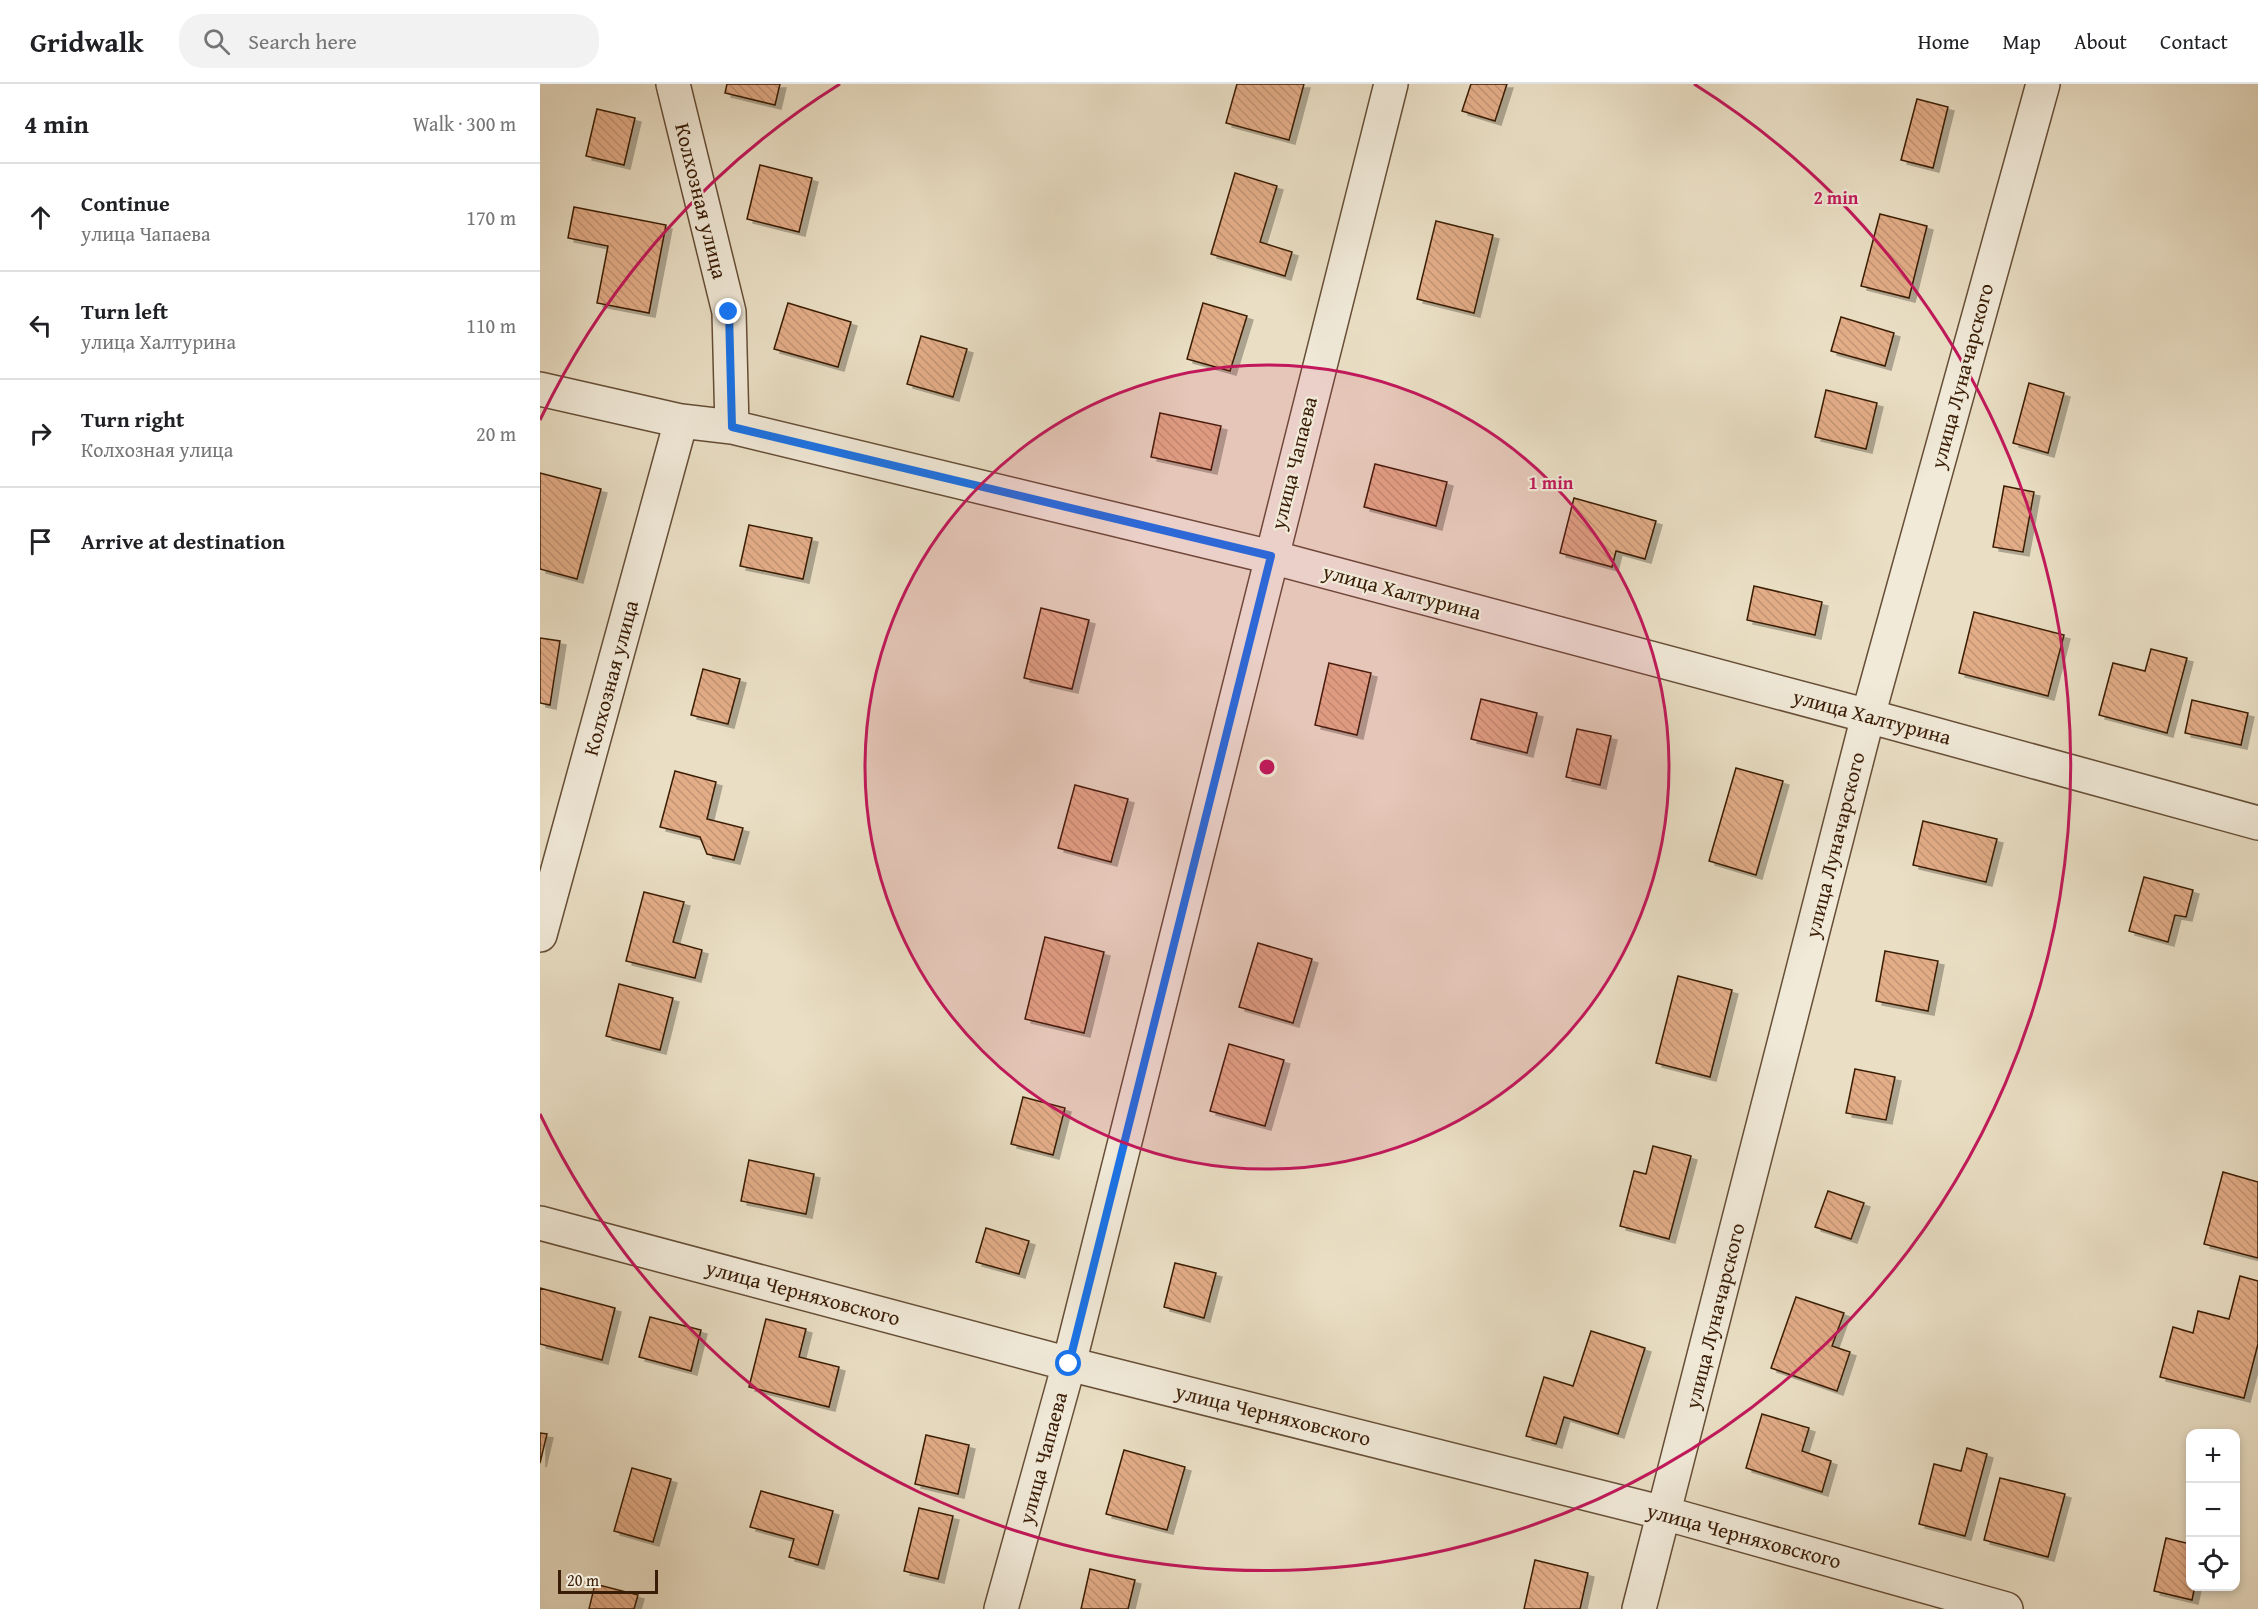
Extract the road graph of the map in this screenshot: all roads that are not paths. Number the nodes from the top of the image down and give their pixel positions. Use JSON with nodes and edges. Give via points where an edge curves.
{"nodes":[{"id":1,"x":673,"y":84,"type":"edge"},
{"id":2,"x":1391,"y":84,"type":"edge"},
{"id":3,"x":2043,"y":84,"type":"edge"},
{"id":4,"x":540,"y":389,"type":"edge"},
{"id":5,"x":681,"y":421,"type":"junction"},
{"id":6,"x":732,"y":427,"type":"junction"},
{"id":7,"x":1271,"y":556,"type":"junction"},
{"id":8,"x":1868,"y":716,"type":"junction"},
{"id":9,"x":2258,"y":823,"type":"edge"},
{"id":10,"x":540,"y":935,"type":"edge"},
{"id":11,"x":540,"y":1223,"type":"edge"},
{"id":12,"x":1069,"y":1364,"type":"junction"},
{"id":13,"x":1664,"y":1513,"type":"junction"},
{"id":14,"x":1001,"y":1609,"type":"edge"},
{"id":15,"x":1639,"y":1609,"type":"edge"},
{"id":16,"x":2006,"y":1609,"type":"edge"}],
"edges":[{"from":1,"to":6,"type":"street","name":"Колхозная улица","via":[[729,312]]},
{"from":2,"to":7,"type":"street","name":"улица Чапаева"},
{"from":3,"to":8,"type":"street","name":"улица Луначарского"},
{"from":4,"to":5,"type":"street","name":"улица Халтурина"},
{"from":5,"to":6,"type":"street","name":"улица Халтурина"},
{"from":5,"to":10,"type":"street","name":"Колхозная улица"},
{"from":6,"to":7,"type":"street","name":"улица Халтурина"},
{"from":7,"to":8,"type":"street","name":"улица Халтурина"},
{"from":7,"to":12,"type":"street","name":"улица Чапаева"},
{"from":8,"to":9,"type":"street","name":"улица Халтурина"},
{"from":8,"to":13,"type":"street","name":"улица Луначарского"},
{"from":11,"to":12,"type":"street","name":"улица Черняховского"},
{"from":12,"to":13,"type":"street","name":"улица Черняховского"},
{"from":12,"to":14,"type":"street","name":"улица Чапаева"},
{"from":13,"to":15,"type":"street","name":"улица Луначарского"},
{"from":13,"to":16,"type":"street","name":"улица Черняховского"}]}
